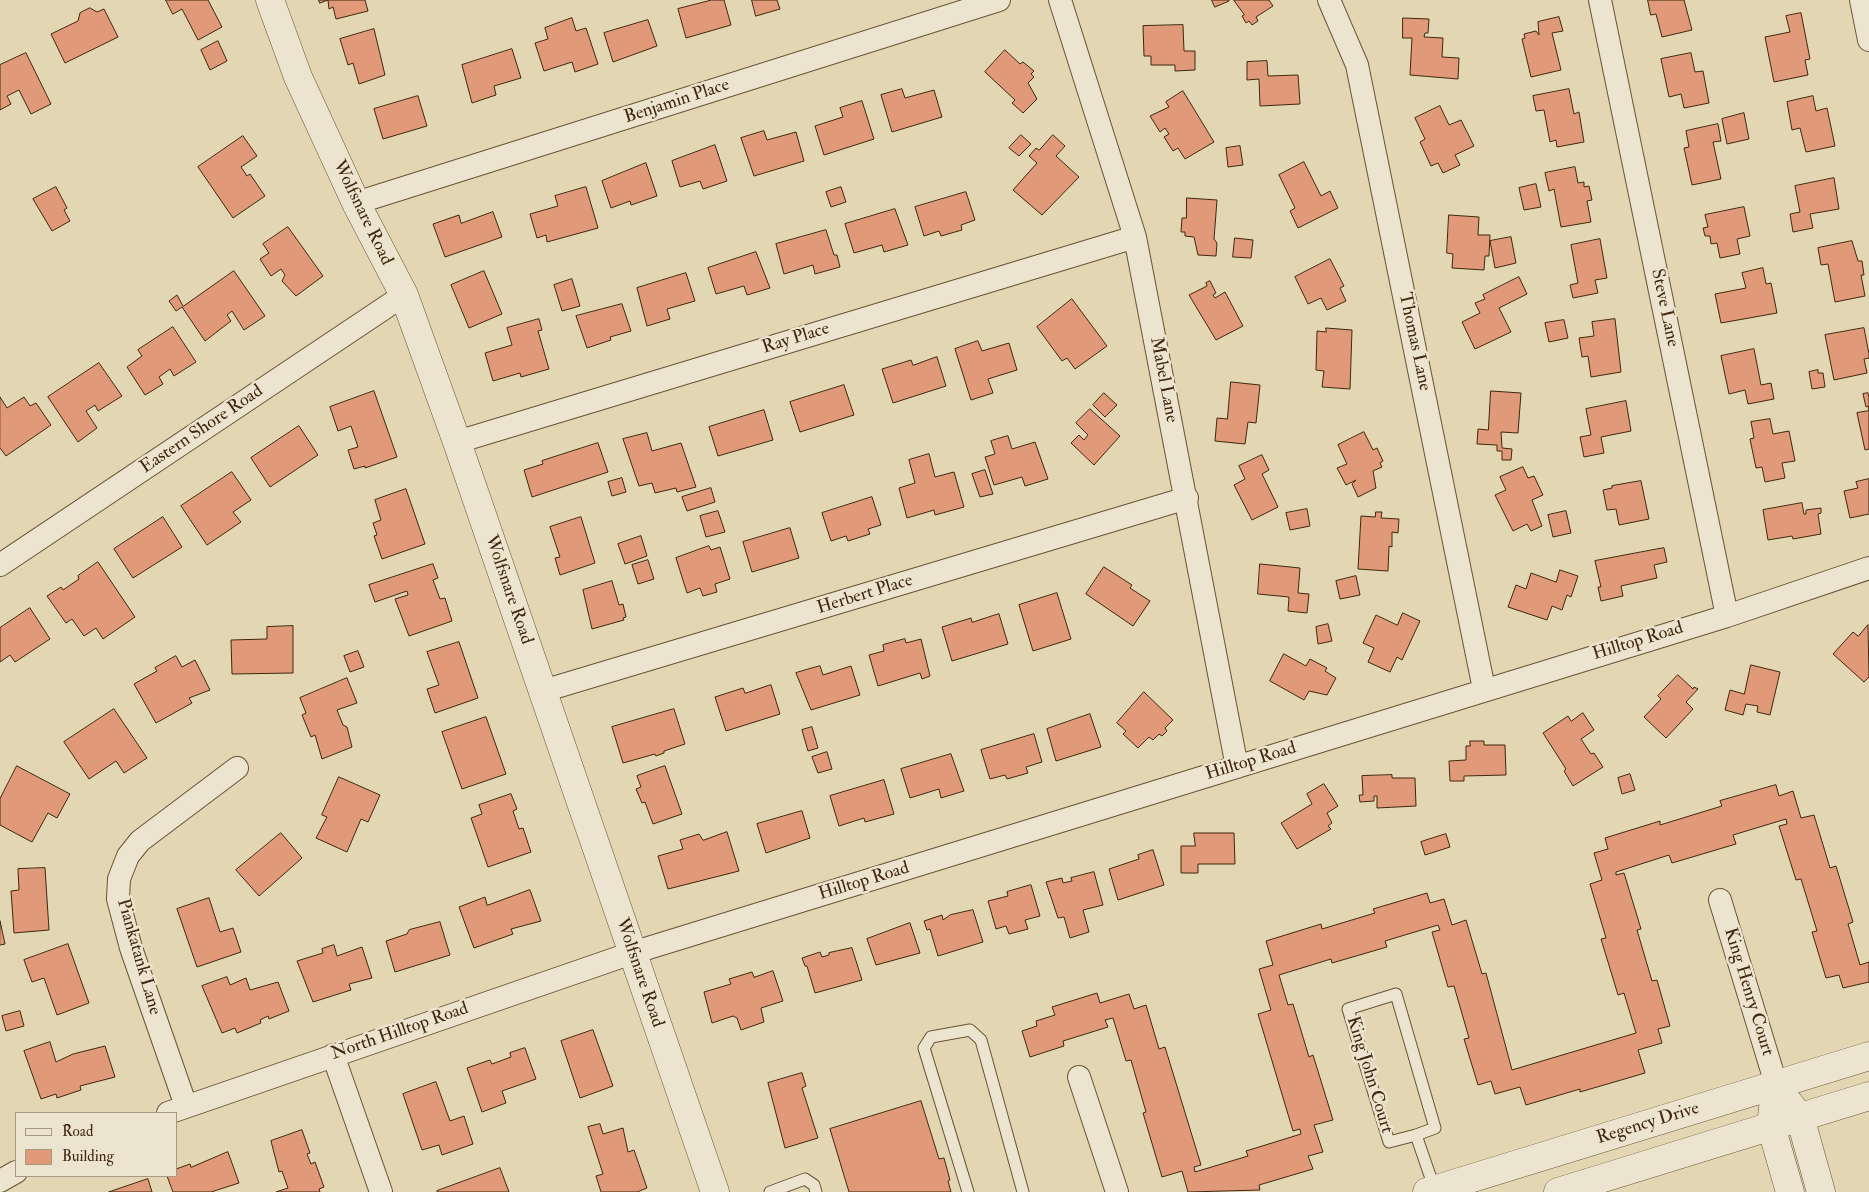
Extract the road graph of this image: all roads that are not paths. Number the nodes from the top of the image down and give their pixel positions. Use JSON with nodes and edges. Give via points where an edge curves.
{"nodes":[{"id":1,"x":270,"y":0,"type":"edge"},
{"id":2,"x":999,"y":0,"type":"edge"},
{"id":3,"x":1060,"y":0,"type":"edge"},
{"id":4,"x":1330,"y":0,"type":"edge"},
{"id":5,"x":1600,"y":0,"type":"edge"},
{"id":6,"x":1861,"y":0,"type":"edge"},
{"id":7,"x":1869,"y":40,"type":"edge"},
{"id":8,"x":356,"y":203,"type":"junction"},
{"id":9,"x":1135,"y":236,"type":"junction"},
{"id":10,"x":404,"y":296,"type":"junction"},
{"id":11,"x":457,"y":442,"type":"junction"},
{"id":12,"x":1187,"y":498,"type":"junction"},
{"id":13,"x":0,"y":565,"type":"edge"},
{"id":14,"x":1869,"y":568,"type":"edge"},
{"id":15,"x":1727,"y":616,"type":"junction"},
{"id":16,"x":1484,"y":689,"type":"junction"},
{"id":17,"x":543,"y":692,"type":"junction"},
{"id":18,"x":1237,"y":767,"type":"junction"},
{"id":19,"x":237,"y":768,"type":"dead end"},
{"id":20,"x":1720,"y":900,"type":"dead end"},
{"id":21,"x":632,"y":953,"type":"junction"},
{"id":22,"x":333,"y":1055,"type":"junction"},
{"id":23,"x":1869,"y":1056,"type":"edge"},
{"id":24,"x":1078,"y":1077,"type":"dead end"},
{"id":25,"x":1776,"y":1084,"type":"junction"},
{"id":26,"x":1869,"y":1096,"type":"edge"},
{"id":27,"x":177,"y":1110,"type":"edge"},
{"id":28,"x":1800,"y":1117,"type":"junction"},
{"id":29,"x":1771,"y":1126,"type":"junction"},
{"id":30,"x":1416,"y":1135,"type":"junction"},
{"id":31,"x":15,"y":1173,"type":"edge"},
{"id":32,"x":0,"y":1181,"type":"edge"},
{"id":33,"x":1433,"y":1191,"type":"edge"},
{"id":34,"x":1566,"y":1191,"type":"edge"},
{"id":35,"x":380,"y":1192,"type":"edge"},
{"id":36,"x":715,"y":1192,"type":"edge"},
{"id":37,"x":770,"y":1192,"type":"edge"},
{"id":38,"x":816,"y":1192,"type":"edge"},
{"id":39,"x":968,"y":1192,"type":"edge"},
{"id":40,"x":1024,"y":1192,"type":"edge"},
{"id":41,"x":1117,"y":1192,"type":"edge"},
{"id":42,"x":1790,"y":1192,"type":"edge"},
{"id":43,"x":1821,"y":1192,"type":"edge"}],
"edges":[{"from":1,"to":8,"type":"street","name":"Wolfsnare Road","via":[[298,77]]},
{"from":2,"to":8,"type":"street","name":"Benjamin Place"},
{"from":3,"to":9,"type":"street","name":"Mabel Lane"},
{"from":4,"to":16,"type":"street","name":"Thomas Lane","via":[[1357,65]]},
{"from":5,"to":15,"type":"street","name":"Steve Lane"},
{"from":6,"to":7,"type":"street"},
{"from":8,"to":10,"type":"street","name":"Wolfsnare Road"},
{"from":9,"to":11,"type":"street","name":"Ray Place"},
{"from":9,"to":12,"type":"street","name":"Mabel Lane"},
{"from":10,"to":11,"type":"street","name":"Wolfsnare Road"},
{"from":10,"to":13,"type":"street","name":"Eastern Shore Road"},
{"from":11,"to":17,"type":"street","name":"Wolfsnare Road"},
{"from":12,"to":17,"type":"street","name":"Herbert Place"},
{"from":12,"to":18,"type":"street","name":"Mabel Lane"},
{"from":14,"to":15,"type":"street","name":"Hilltop Road"},
{"from":15,"to":16,"type":"street","name":"Hilltop Road"},
{"from":16,"to":18,"type":"street","name":"Hilltop Road"},
{"from":17,"to":21,"type":"street","name":"Wolfsnare Road"},
{"from":18,"to":21,"type":"street","name":"Hilltop Road"},
{"from":19,"to":27,"type":"street","name":"Piankatank Lane","via":[[140,840],[128,856],[119,879],[118,899]]},
{"from":20,"to":25,"type":"street","name":"King Henry Court"},
{"from":21,"to":22,"type":"street","name":"North Hilltop Road"},
{"from":21,"to":36,"type":"street","name":"Wolfsnare Road"},
{"from":22,"to":27,"type":"street","name":"North Hilltop Road"},
{"from":22,"to":35,"type":"street"},
{"from":23,"to":25,"type":"street","name":"Regency Drive"},
{"from":24,"to":41,"type":"street"},
{"from":25,"to":28,"type":"street"},
{"from":25,"to":29,"type":"street"},
{"from":25,"to":33,"type":"street","name":"Regency Drive"},
{"from":26,"to":28,"type":"street"},
{"from":28,"to":29,"type":"street"},
{"from":28,"to":43,"type":"street"},
{"from":29,"to":34,"type":"street"},
{"from":29,"to":42,"type":"street"},
{"from":30,"to":30,"type":"lane","name":"King John Court","via":[[1389,1142],[1348,1009],[1396,994],[1436,1128]]},
{"from":30,"to":33,"type":"lane","name":"King John Court"},
{"from":31,"to":32,"type":"street"},
{"from":37,"to":38,"type":"lane","via":[[805,1179],[814,1185]]},
{"from":39,"to":40,"type":"lane","via":[[924,1048],[932,1037],[970,1030],[981,1040]]}]}
